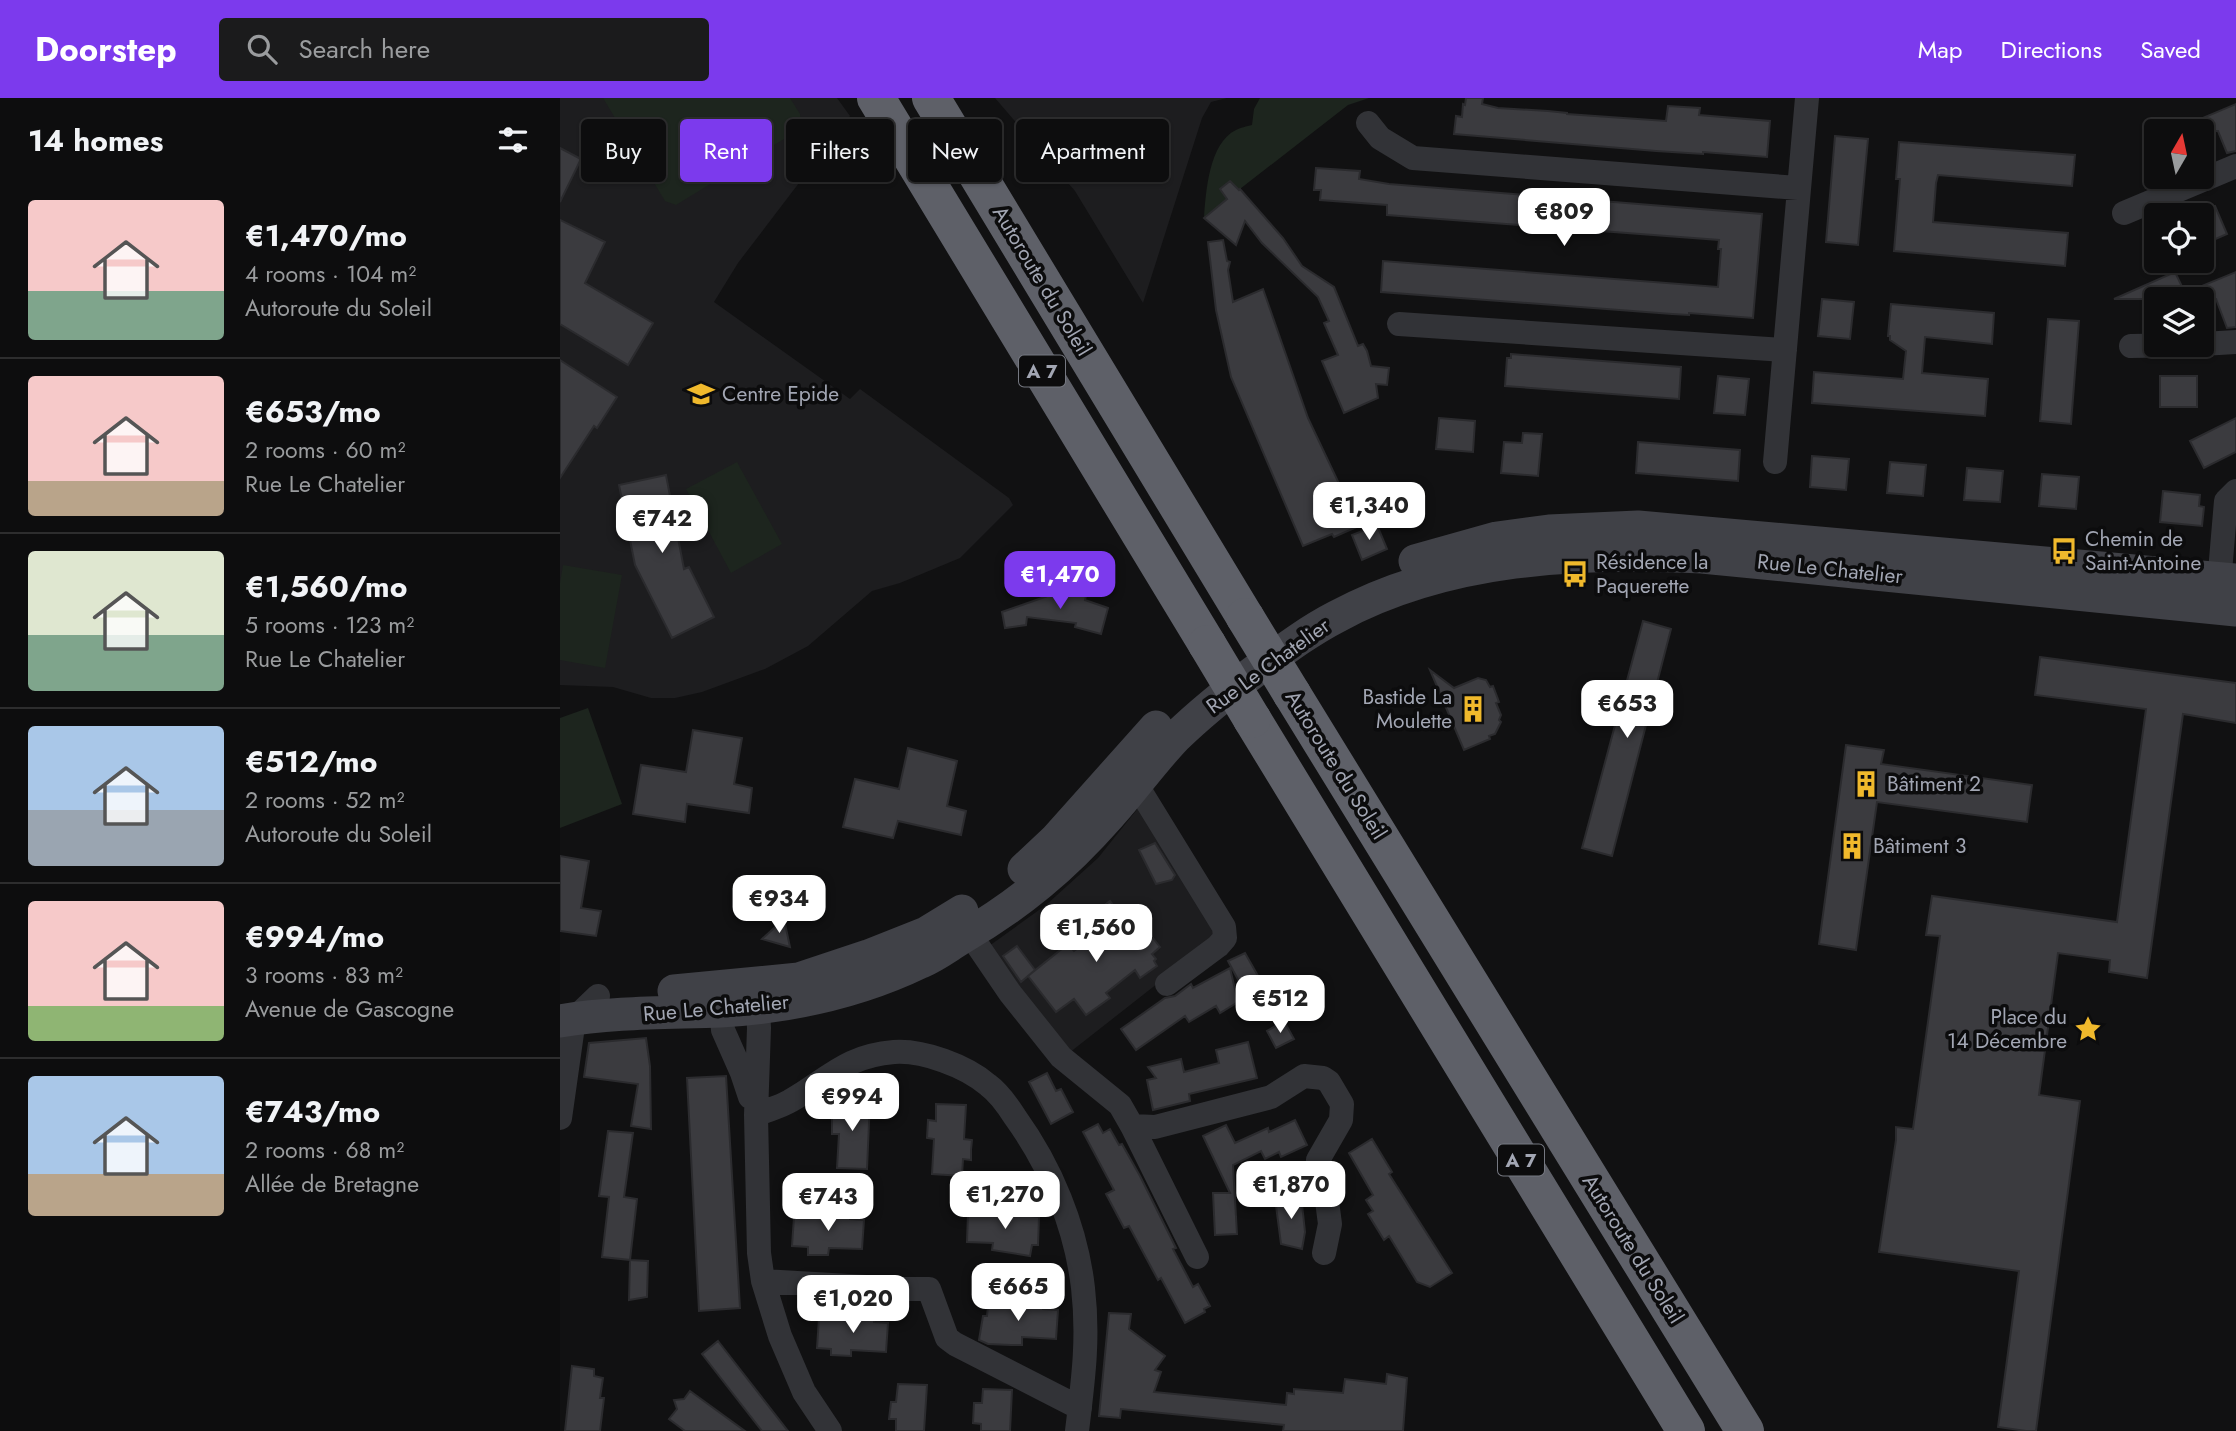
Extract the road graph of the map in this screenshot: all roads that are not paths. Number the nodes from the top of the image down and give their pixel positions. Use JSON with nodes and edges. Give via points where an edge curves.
{"nodes":[{"id":1,"x":876,"y":98,"type":"edge"},
{"id":2,"x":931,"y":98,"type":"edge"},
{"id":3,"x":1807,"y":98,"type":"edge"},
{"id":4,"x":1368,"y":123,"type":"dead end"},
{"id":5,"x":2236,"y":166,"type":"edge"},
{"id":6,"x":1798,"y":188,"type":"junction"},
{"id":7,"x":2124,"y":214,"type":"dead end"},
{"id":8,"x":1399,"y":324,"type":"dead end"},
{"id":9,"x":2236,"y":342,"type":"edge"},
{"id":10,"x":2214,"y":343,"type":"edge"},
{"id":11,"x":2131,"y":346,"type":"dead end"},
{"id":12,"x":2144,"y":346,"type":"edge"},
{"id":13,"x":1785,"y":350,"type":"junction"},
{"id":14,"x":1775,"y":462,"type":"dead end"},
{"id":15,"x":2236,"y":491,"type":"edge"},
{"id":16,"x":2227,"y":594,"type":"edge"},
{"id":17,"x":1136,"y":784,"type":"junction"},
{"id":18,"x":963,"y":924,"type":"junction"},
{"id":19,"x":1167,"y":984,"type":"dead end"},
{"id":20,"x":758,"y":996,"type":"junction"},
{"id":21,"x":720,"y":999,"type":"junction"},
{"id":22,"x":565,"y":1014,"type":"edge"},
{"id":23,"x":756,"y":1115,"type":"junction"},
{"id":24,"x":560,"y":1118,"type":"edge"},
{"id":25,"x":1132,"y":1126,"type":"junction"},
{"id":26,"x":1324,"y":1254,"type":"dead end"},
{"id":27,"x":1198,"y":1257,"type":"dead end"},
{"id":28,"x":763,"y":1281,"type":"junction"},
{"id":29,"x":1078,"y":1419,"type":"edge"},
{"id":30,"x":830,"y":1431,"type":"edge"},
{"id":31,"x":1686,"y":1431,"type":"edge"},
{"id":32,"x":1745,"y":1431,"type":"edge"}],
"edges":[{"from":1,"to":31,"type":"highway","number":"A 7","bridge":true},
{"from":2,"to":32,"type":"highway","name":"Autoroute du Soleil","number":"A 7","bridge":true},
{"from":3,"to":6,"type":"street"},
{"from":4,"to":6,"type":"street","via":[[1380,138],[1413,158]]},
{"from":5,"to":7,"type":"street"},
{"from":6,"to":13,"type":"street"},
{"from":8,"to":13,"type":"street"},
{"from":9,"to":10,"type":"street"},
{"from":11,"to":12,"type":"street"},
{"from":13,"to":14,"type":"street"},
{"from":15,"to":16,"type":"street","via":[[2226,501]]},
{"from":16,"to":17,"type":"main road","name":"Rue Le Chatelier","via":[[1702,557],[1625,555],[1508,562],[1388,593],[1336,616],[1217,700],[1174,739]]},
{"from":16,"to":18,"type":"main road","name":"Rue Le Chatelier","via":[[1638,527],[1497,538],[1379,574],[1328,597],[1282,629],[1158,725],[1056,839]]},
{"from":17,"to":18,"type":"main road","name":"Rue Le Chatelier","via":[[1038,887]]},
{"from":17,"to":19,"type":"street","via":[[1224,927],[1225,938],[1218,946]]},
{"from":18,"to":20,"type":"main road","name":"Rue Le Chatelier","via":[[922,962],[853,990]]},
{"from":18,"to":25,"type":"street","via":[[1061,1057],[1120,1105]]},
{"from":20,"to":21,"type":"main road","name":"Rue Le Chatelier"},
{"from":20,"to":23,"type":"street"},
{"from":21,"to":22,"type":"main road","name":"Rue Le Chatelier","via":[[659,1013]]},
{"from":21,"to":22,"type":"main road","name":"Rue Le Chatelier","via":[[598,996]]},
{"from":21,"to":23,"type":"street","via":[[723,1030]]},
{"from":22,"to":24,"type":"street"},
{"from":23,"to":28,"type":"street"},
{"from":23,"to":29,"type":"street","via":[[790,1101],[857,1059],[895,1052],[946,1062],[989,1085],[1033,1143],[1068,1217],[1083,1286],[1087,1343]]},
{"from":25,"to":26,"type":"street","via":[[1155,1127],[1271,1097],[1304,1076],[1323,1078],[1342,1104],[1341,1120],[1318,1160],[1317,1178],[1330,1224]]},
{"from":25,"to":27,"type":"street"},
{"from":28,"to":29,"type":"street","via":[[929,1289],[947,1338]]},
{"from":28,"to":30,"type":"street","via":[[804,1392]]}]}
